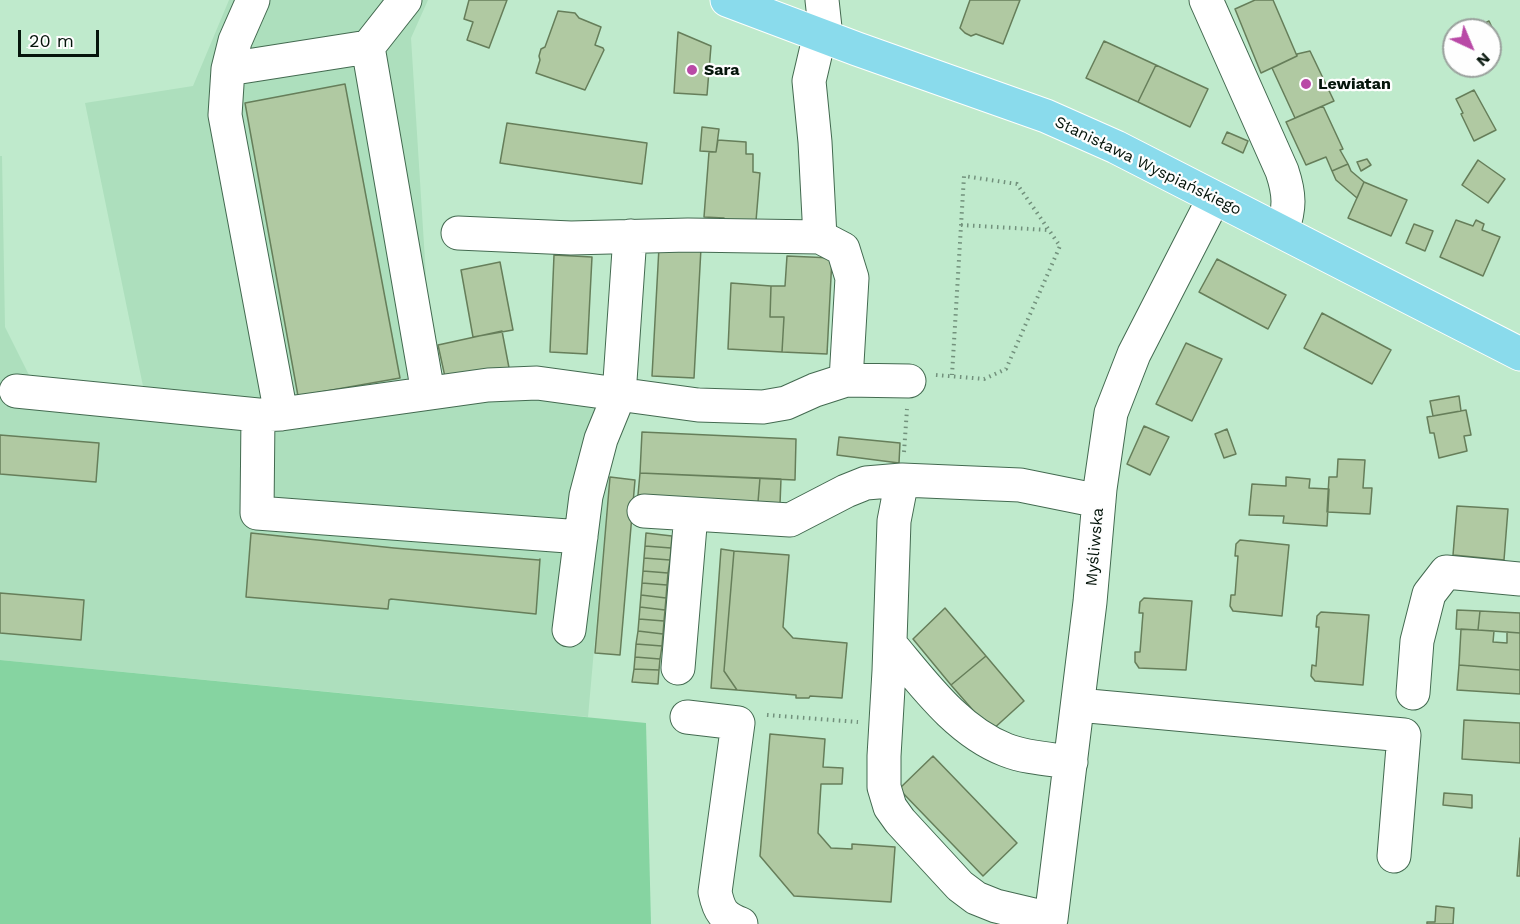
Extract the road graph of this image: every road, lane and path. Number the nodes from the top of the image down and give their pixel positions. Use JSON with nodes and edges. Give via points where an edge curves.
{"nodes":[{"id":1,"x":253,"y":0,"type":"edge"},
{"id":2,"x":405,"y":0,"type":"edge"},
{"id":3,"x":728,"y":0,"type":"edge"},
{"id":4,"x":822,"y":0,"type":"edge"},
{"id":5,"x":1206,"y":0,"type":"edge"},
{"id":6,"x":823,"y":35,"type":"junction"},
{"id":7,"x":368,"y":47,"type":"junction"},
{"id":8,"x":228,"y":69,"type":"junction"},
{"id":9,"x":1214,"y":198,"type":"junction"},
{"id":10,"x":961,"y":225,"type":"junction"},
{"id":11,"x":1048,"y":230,"type":"junction"},
{"id":12,"x":1282,"y":231,"type":"junction"},
{"id":13,"x":458,"y":233,"type":"dead end"},
{"id":14,"x":630,"y":236,"type":"junction"},
{"id":15,"x":820,"y":237,"type":"junction"},
{"id":16,"x":1520,"y":354,"type":"edge"},
{"id":17,"x":951,"y":375,"type":"junction"},
{"id":18,"x":846,"y":380,"type":"junction"},
{"id":19,"x":909,"y":381,"type":"junction"},
{"id":20,"x":16,"y":391,"type":"dead end"},
{"id":21,"x":428,"y":393,"type":"junction"},
{"id":22,"x":619,"y":395,"type":"junction"},
{"id":23,"x":269,"y":415,"type":"junction"},
{"id":24,"x":902,"y":480,"type":"junction"},
{"id":25,"x":1099,"y":501,"type":"junction"},
{"id":26,"x":644,"y":511,"type":"dead end"},
{"id":27,"x":691,"y":514,"type":"junction"},
{"id":28,"x":581,"y":537,"type":"junction"},
{"id":29,"x":1520,"y":579,"type":"edge"},
{"id":30,"x":569,"y":630,"type":"dead end"},
{"id":31,"x":890,"y":644,"type":"junction"},
{"id":32,"x":678,"y":668,"type":"dead end"},
{"id":33,"x":1413,"y":693,"type":"dead end"},
{"id":34,"x":1078,"y":705,"type":"junction"},
{"id":35,"x":687,"y":717,"type":"dead end"},
{"id":36,"x":738,"y":723,"type":"junction"},
{"id":37,"x":886,"y":723,"type":"junction"},
{"id":38,"x":1071,"y":762,"type":"junction"},
{"id":39,"x":1394,"y":856,"type":"dead end"},
{"id":40,"x":1050,"y":921,"type":"edge"},
{"id":41,"x":741,"y":924,"type":"edge"}],
"edges":[{"from":1,"to":8,"type":"street"},
{"from":2,"to":7,"type":"street"},
{"from":3,"to":6,"type":"main road","name":"Stanisława Wyspiańskiego"},
{"from":4,"to":6,"type":"street"},
{"from":5,"to":12,"type":"street","via":[[1289,192]]},
{"from":6,"to":9,"type":"main road","name":"Stanisława Wyspiańskiego","via":[[1046,116]]},
{"from":6,"to":15,"type":"street","via":[[809,81]]},
{"from":7,"to":8,"type":"street"},
{"from":7,"to":21,"type":"street"},
{"from":8,"to":23,"type":"street","via":[[225,115]]},
{"from":9,"to":12,"type":"main road","name":"Stanisława Wyspiańskiego"},
{"from":9,"to":25,"type":"street","name":"Myśliwska","via":[[1134,354],[1115,403]]},
{"from":10,"to":11,"type":"path"},
{"from":10,"to":11,"type":"path","via":[[964,176],[1017,184]]},
{"from":10,"to":17,"type":"path"},
{"from":11,"to":17,"type":"path","via":[[1060,246],[1006,369],[984,379]]},
{"from":12,"to":16,"type":"main road","name":"Stanisława Wyspiańskiego"},
{"from":13,"to":14,"type":"street","via":[[571,238]]},
{"from":14,"to":15,"type":"street"},
{"from":14,"to":22,"type":"street"},
{"from":15,"to":18,"type":"street","via":[[843,249],[852,278]]},
{"from":17,"to":19,"type":"path"},
{"from":18,"to":19,"type":"street"},
{"from":18,"to":22,"type":"street","via":[[786,403],[763,407],[698,405]]},
{"from":19,"to":24,"type":"path"},
{"from":20,"to":23,"type":"street"},
{"from":21,"to":22,"type":"street","via":[[537,383]]},
{"from":21,"to":23,"type":"street"},
{"from":22,"to":28,"type":"street","via":[[601,439],[586,496]]},
{"from":23,"to":28,"type":"street","via":[[257,513]]},
{"from":24,"to":25,"type":"street","via":[[1020,485]]},
{"from":24,"to":27,"type":"street","via":[[866,483],[790,520]]},
{"from":24,"to":31,"type":"street","via":[[894,521]]},
{"from":25,"to":34,"type":"street","name":"Myśliwska"},
{"from":26,"to":27,"type":"street"},
{"from":27,"to":32,"type":"street"},
{"from":28,"to":30,"type":"street"},
{"from":29,"to":33,"type":"street","via":[[1446,572],[1429,594],[1418,641]]},
{"from":31,"to":37,"type":"street"},
{"from":31,"to":38,"type":"street","via":[[930,691],[986,741],[1009,751]]},
{"from":34,"to":38,"type":"street","name":"Myśliwska"},
{"from":34,"to":39,"type":"street","via":[[1404,735]]},
{"from":35,"to":36,"type":"street"},
{"from":36,"to":37,"type":"path","via":[[755,714]]},
{"from":36,"to":41,"type":"street","via":[[716,892],[718,908],[728,919]]},
{"from":37,"to":40,"type":"street","via":[[884,787],[890,807],[900,821],[976,898]]},
{"from":38,"to":40,"type":"street","name":"Myśliwska"}]}
